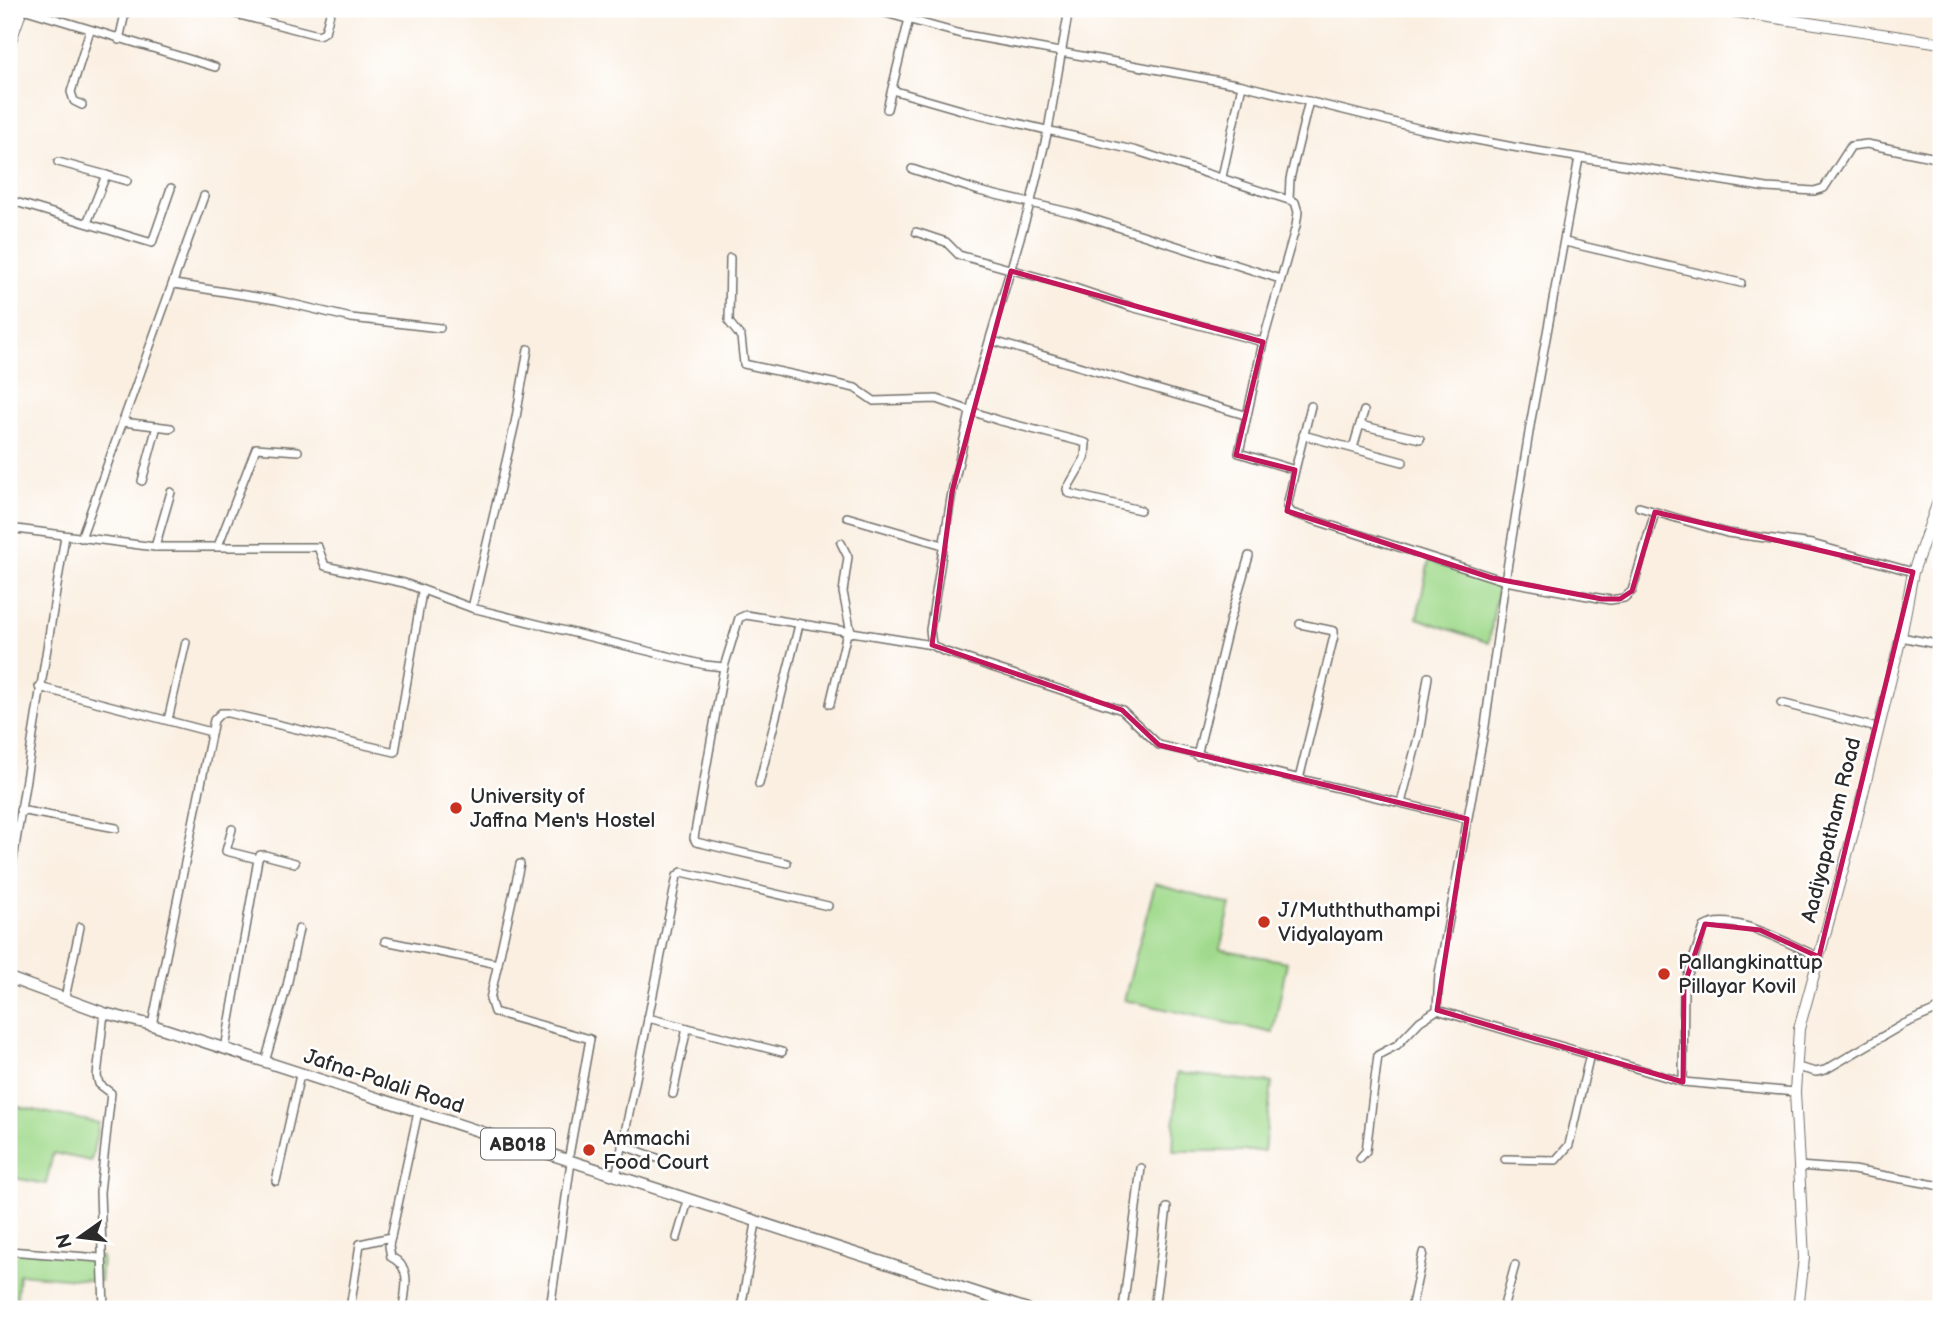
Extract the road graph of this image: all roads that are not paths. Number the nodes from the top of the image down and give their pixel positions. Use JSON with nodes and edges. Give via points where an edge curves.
{"nodes":[{"id":1,"x":22,"y":9,"type":"edge"},
{"id":2,"x":126,"y":9,"type":"edge"},
{"id":3,"x":216,"y":9,"type":"edge"},
{"id":4,"x":331,"y":9,"type":"edge"},
{"id":5,"x":871,"y":9,"type":"edge"},
{"id":6,"x":1069,"y":9,"type":"edge"},
{"id":7,"x":1716,"y":9,"type":"edge"},
{"id":8,"x":909,"y":19,"type":"junction"},
{"id":9,"x":90,"y":30,"type":"junction"},
{"id":10,"x":118,"y":40,"type":"junction"},
{"id":11,"x":1941,"y":43,"type":"edge"},
{"id":12,"x":9,"y":46,"type":"edge"},
{"id":13,"x":1061,"y":54,"type":"junction"},
{"id":14,"x":215,"y":67,"type":"dead end"},
{"id":15,"x":1242,"y":85,"type":"junction"},
{"id":16,"x":892,"y":90,"type":"junction"},
{"id":17,"x":1309,"y":101,"type":"junction"},
{"id":18,"x":82,"y":105,"type":"dead end"},
{"id":19,"x":887,"y":108,"type":"dead end"},
{"id":20,"x":1048,"y":130,"type":"junction"},
{"id":21,"x":1579,"y":158,"type":"junction"},
{"id":22,"x":1941,"y":159,"type":"edge"},
{"id":23,"x":58,"y":162,"type":"dead end"},
{"id":24,"x":912,"y":169,"type":"dead end"},
{"id":25,"x":106,"y":175,"type":"junction"},
{"id":26,"x":1222,"y":177,"type":"junction"},
{"id":27,"x":127,"y":181,"type":"dead end"},
{"id":28,"x":171,"y":188,"type":"dead end"},
{"id":29,"x":204,"y":196,"type":"dead end"},
{"id":30,"x":1289,"y":199,"type":"junction"},
{"id":31,"x":9,"y":200,"type":"edge"},
{"id":32,"x":1031,"y":201,"type":"junction"},
{"id":33,"x":87,"y":223,"type":"junction"},
{"id":34,"x":916,"y":232,"type":"dead end"},
{"id":35,"x":1565,"y":243,"type":"junction"},
{"id":36,"x":730,"y":258,"type":"dead end"},
{"id":37,"x":1011,"y":271,"type":"junction"},
{"id":38,"x":1280,"y":278,"type":"junction"},
{"id":39,"x":1741,"y":283,"type":"dead end"},
{"id":40,"x":174,"y":284,"type":"junction"},
{"id":41,"x":440,"y":328,"type":"dead end"},
{"id":42,"x":990,"y":340,"type":"junction"},
{"id":43,"x":1263,"y":342,"type":"junction"},
{"id":44,"x":528,"y":349,"type":"dead end"},
{"id":45,"x":1311,"y":406,"type":"dead end"},
{"id":46,"x":971,"y":411,"type":"junction"},
{"id":47,"x":1364,"y":411,"type":"dead end"},
{"id":48,"x":1245,"y":415,"type":"junction"},
{"id":49,"x":123,"y":422,"type":"junction"},
{"id":50,"x":1360,"y":425,"type":"junction"},
{"id":51,"x":157,"y":426,"type":"junction"},
{"id":52,"x":171,"y":428,"type":"dead end"},
{"id":53,"x":1303,"y":435,"type":"junction"},
{"id":54,"x":1420,"y":439,"type":"dead end"},
{"id":55,"x":1353,"y":449,"type":"junction"},
{"id":56,"x":298,"y":450,"type":"dead end"},
{"id":57,"x":1403,"y":461,"type":"dead end"},
{"id":58,"x":1295,"y":470,"type":"junction"},
{"id":59,"x":142,"y":481,"type":"dead end"},
{"id":60,"x":171,"y":492,"type":"dead end"},
{"id":61,"x":1941,"y":492,"type":"edge"},
{"id":62,"x":1940,"y":505,"type":"edge"},
{"id":63,"x":1640,"y":507,"type":"dead end"},
{"id":64,"x":1140,"y":510,"type":"dead end"},
{"id":65,"x":1655,"y":512,"type":"junction"},
{"id":66,"x":847,"y":517,"type":"dead end"},
{"id":67,"x":9,"y":528,"type":"edge"},
{"id":68,"x":1924,"y":534,"type":"junction"},
{"id":69,"x":65,"y":536,"type":"junction"},
{"id":70,"x":81,"y":538,"type":"junction"},
{"id":71,"x":1941,"y":539,"type":"edge"},
{"id":72,"x":841,"y":544,"type":"dead end"},
{"id":73,"x":943,"y":545,"type":"junction"},
{"id":74,"x":218,"y":546,"type":"junction"},
{"id":75,"x":155,"y":547,"type":"junction"},
{"id":76,"x":1249,"y":556,"type":"dead end"},
{"id":77,"x":1913,"y":572,"type":"junction"},
{"id":78,"x":1505,"y":582,"type":"junction"},
{"id":79,"x":422,"y":592,"type":"junction"},
{"id":80,"x":472,"y":608,"type":"junction"},
{"id":81,"x":1300,"y":624,"type":"dead end"},
{"id":82,"x":799,"y":625,"type":"junction"},
{"id":83,"x":849,"y":633,"type":"junction"},
{"id":84,"x":1901,"y":637,"type":"junction"},
{"id":85,"x":186,"y":642,"type":"dead end"},
{"id":86,"x":932,"y":645,"type":"junction"},
{"id":87,"x":1941,"y":645,"type":"edge"},
{"id":88,"x":724,"y":667,"type":"junction"},
{"id":89,"x":1428,"y":677,"type":"dead end"},
{"id":90,"x":39,"y":687,"type":"junction"},
{"id":91,"x":830,"y":704,"type":"dead end"},
{"id":92,"x":1781,"y":704,"type":"dead end"},
{"id":93,"x":168,"y":720,"type":"junction"},
{"id":94,"x":1877,"y":728,"type":"junction"},
{"id":95,"x":211,"y":732,"type":"junction"},
{"id":96,"x":1197,"y":756,"type":"junction"},
{"id":97,"x":1299,"y":779,"type":"junction"},
{"id":98,"x":759,"y":784,"type":"dead end"},
{"id":99,"x":1401,"y":803,"type":"junction"},
{"id":100,"x":20,"y":810,"type":"junction"},
{"id":101,"x":1467,"y":819,"type":"junction"},
{"id":102,"x":116,"y":828,"type":"dead end"},
{"id":103,"x":232,"y":829,"type":"dead end"},
{"id":104,"x":258,"y":859,"type":"junction"},
{"id":105,"x":295,"y":863,"type":"dead end"},
{"id":106,"x":787,"y":863,"type":"dead end"},
{"id":107,"x":520,"y":864,"type":"dead end"},
{"id":108,"x":9,"y":884,"type":"edge"},
{"id":109,"x":828,"y":906,"type":"dead end"},
{"id":110,"x":80,"y":927,"type":"dead end"},
{"id":111,"x":299,"y":929,"type":"dead end"},
{"id":112,"x":385,"y":941,"type":"dead end"},
{"id":113,"x":1819,"y":957,"type":"junction"},
{"id":114,"x":498,"y":964,"type":"junction"},
{"id":115,"x":9,"y":978,"type":"edge"},
{"id":116,"x":65,"y":998,"type":"junction"},
{"id":117,"x":1941,"y":1008,"type":"edge"},
{"id":118,"x":1437,"y":1010,"type":"junction"},
{"id":119,"x":104,"y":1013,"type":"junction"},
{"id":120,"x":649,"y":1018,"type":"junction"},
{"id":121,"x":152,"y":1025,"type":"junction"},
{"id":122,"x":687,"y":1028,"type":"junction"},
{"id":123,"x":225,"y":1049,"type":"junction"},
{"id":124,"x":782,"y":1052,"type":"dead end"},
{"id":125,"x":1590,"y":1054,"type":"junction"},
{"id":126,"x":265,"y":1062,"type":"junction"},
{"id":127,"x":1797,"y":1067,"type":"junction"},
{"id":128,"x":300,"y":1075,"type":"junction"},
{"id":129,"x":1683,"y":1082,"type":"junction"},
{"id":130,"x":1795,"y":1092,"type":"junction"},
{"id":131,"x":673,"y":1094,"type":"dead end"},
{"id":132,"x":418,"y":1112,"type":"junction"},
{"id":133,"x":622,"y":1145,"type":"junction"},
{"id":134,"x":657,"y":1157,"type":"dead end"},
{"id":135,"x":1360,"y":1158,"type":"dead end"},
{"id":136,"x":1505,"y":1158,"type":"dead end"},
{"id":137,"x":570,"y":1161,"type":"junction"},
{"id":138,"x":1798,"y":1166,"type":"junction"},
{"id":139,"x":1141,"y":1168,"type":"dead end"},
{"id":140,"x":616,"y":1177,"type":"junction"},
{"id":141,"x":276,"y":1181,"type":"dead end"},
{"id":142,"x":1941,"y":1186,"type":"edge"},
{"id":143,"x":688,"y":1200,"type":"junction"},
{"id":144,"x":1167,"y":1208,"type":"dead end"},
{"id":145,"x":756,"y":1223,"type":"junction"},
{"id":146,"x":391,"y":1237,"type":"junction"},
{"id":147,"x":677,"y":1238,"type":"dead end"},
{"id":148,"x":9,"y":1251,"type":"edge"},
{"id":149,"x":1423,"y":1253,"type":"dead end"},
{"id":150,"x":100,"y":1258,"type":"junction"},
{"id":151,"x":1516,"y":1265,"type":"dead end"},
{"id":152,"x":1022,"y":1308,"type":"edge"},
{"id":153,"x":104,"y":1309,"type":"edge"},
{"id":154,"x":350,"y":1309,"type":"edge"},
{"id":155,"x":403,"y":1309,"type":"edge"},
{"id":156,"x":550,"y":1309,"type":"edge"},
{"id":157,"x":741,"y":1309,"type":"edge"},
{"id":158,"x":1123,"y":1309,"type":"edge"},
{"id":159,"x":1154,"y":1309,"type":"edge"},
{"id":160,"x":1411,"y":1309,"type":"edge"},
{"id":161,"x":1503,"y":1309,"type":"edge"},
{"id":162,"x":1798,"y":1309,"type":"edge"}],
"edges":[{"from":1,"to":9,"type":"street"},
{"from":1,"to":12,"type":"street"},
{"from":2,"to":10,"type":"street"},
{"from":3,"to":4,"type":"street","via":[[318,35],[325,32]]},
{"from":5,"to":8,"type":"street"},
{"from":6,"to":13,"type":"street"},
{"from":7,"to":11,"type":"street"},
{"from":8,"to":13,"type":"street"},
{"from":8,"to":16,"type":"street"},
{"from":9,"to":10,"type":"street"},
{"from":9,"to":18,"type":"street","via":[[71,92],[74,101]]},
{"from":10,"to":14,"type":"street"},
{"from":13,"to":15,"type":"street"},
{"from":13,"to":20,"type":"street"},
{"from":15,"to":17,"type":"street"},
{"from":15,"to":26,"type":"street"},
{"from":16,"to":19,"type":"street"},
{"from":16,"to":20,"type":"street"},
{"from":17,"to":21,"type":"street","via":[[1425,130]]},
{"from":17,"to":30,"type":"street"},
{"from":20,"to":26,"type":"street"},
{"from":20,"to":32,"type":"street"},
{"from":21,"to":22,"type":"street","via":[[1814,191],[1832,180],[1838,162],[1851,146],[1867,144]]},
{"from":21,"to":35,"type":"street"},
{"from":23,"to":25,"type":"street"},
{"from":24,"to":32,"type":"street","via":[[979,191]]},
{"from":25,"to":27,"type":"street"},
{"from":25,"to":33,"type":"street"},
{"from":26,"to":30,"type":"street"},
{"from":28,"to":33,"type":"street","via":[[152,243]]},
{"from":29,"to":40,"type":"street"},
{"from":30,"to":38,"type":"street","via":[[1298,212]]},
{"from":31,"to":33,"type":"street"},
{"from":32,"to":37,"type":"street"},
{"from":32,"to":38,"type":"street"},
{"from":34,"to":37,"type":"street","via":[[950,244],[959,255]]},
{"from":35,"to":39,"type":"street"},
{"from":35,"to":78,"type":"street"},
{"from":36,"to":46,"type":"street","via":[[729,322],[741,337],[744,364],[855,388],[874,401],[928,398]]},
{"from":37,"to":42,"type":"street"},
{"from":37,"to":43,"type":"street"},
{"from":38,"to":43,"type":"street"},
{"from":40,"to":41,"type":"street","via":[[276,300],[351,318]]},
{"from":40,"to":49,"type":"street"},
{"from":42,"to":46,"type":"street"},
{"from":42,"to":48,"type":"street"},
{"from":43,"to":48,"type":"street"},
{"from":44,"to":80,"type":"street"},
{"from":45,"to":53,"type":"street"},
{"from":46,"to":64,"type":"street","via":[[1086,443],[1085,458],[1068,493]]},
{"from":46,"to":73,"type":"street"},
{"from":47,"to":50,"type":"street"},
{"from":48,"to":58,"type":"street","via":[[1238,453]]},
{"from":49,"to":51,"type":"street"},
{"from":49,"to":70,"type":"street"},
{"from":50,"to":54,"type":"street"},
{"from":50,"to":55,"type":"street"},
{"from":51,"to":52,"type":"street"},
{"from":51,"to":59,"type":"street"},
{"from":53,"to":55,"type":"street"},
{"from":53,"to":58,"type":"street"},
{"from":55,"to":57,"type":"street"},
{"from":56,"to":74,"type":"street","via":[[256,448]]},
{"from":58,"to":78,"type":"street","via":[[1287,507],[1292,513]]},
{"from":60,"to":75,"type":"street"},
{"from":61,"to":62,"type":"street","name":"Aadiyapatham Road"},
{"from":62,"to":68,"type":"street","name":"Aadiyapatham Road"},
{"from":63,"to":65,"type":"street"},
{"from":65,"to":77,"type":"street","via":[[1727,533],[1812,544]]},
{"from":65,"to":78,"type":"street","via":[[1632,591],[1624,598],[1602,599]]},
{"from":66,"to":73,"type":"street"},
{"from":67,"to":69,"type":"street"},
{"from":68,"to":71,"type":"street"},
{"from":68,"to":77,"type":"street","name":"Aadiyapatham Road"},
{"from":69,"to":70,"type":"street"},
{"from":69,"to":90,"type":"street"},
{"from":70,"to":75,"type":"street"},
{"from":72,"to":83,"type":"street","via":[[848,557],[843,592]]},
{"from":73,"to":86,"type":"street","via":[[930,631]]},
{"from":74,"to":75,"type":"street"},
{"from":74,"to":79,"type":"street","via":[[318,547],[325,566],[404,583]]},
{"from":76,"to":96,"type":"street"},
{"from":77,"to":84,"type":"street","name":"Aadiyapatham Road"},
{"from":78,"to":101,"type":"street"},
{"from":79,"to":80,"type":"street"},
{"from":79,"to":95,"type":"street","via":[[395,752],[228,713],[214,720]]},
{"from":80,"to":88,"type":"street"},
{"from":81,"to":97,"type":"street","via":[[1334,631],[1334,636]]},
{"from":82,"to":83,"type":"street"},
{"from":82,"to":88,"type":"street","via":[[742,616]]},
{"from":82,"to":98,"type":"street"},
{"from":83,"to":86,"type":"street"},
{"from":83,"to":91,"type":"street"},
{"from":84,"to":87,"type":"street"},
{"from":84,"to":94,"type":"street","name":"Aadiyapatham Road"},
{"from":85,"to":93,"type":"street"},
{"from":86,"to":96,"type":"street","via":[[1122,710],[1159,745]]},
{"from":88,"to":106,"type":"street","via":[[694,838]]},
{"from":89,"to":99,"type":"street"},
{"from":90,"to":93,"type":"street"},
{"from":90,"to":100,"type":"street"},
{"from":92,"to":94,"type":"street"},
{"from":93,"to":95,"type":"street"},
{"from":94,"to":113,"type":"street","name":"Aadiyapatham Road"},
{"from":95,"to":121,"type":"street"},
{"from":96,"to":97,"type":"street"},
{"from":97,"to":99,"type":"street"},
{"from":99,"to":101,"type":"street"},
{"from":100,"to":102,"type":"street"},
{"from":100,"to":108,"type":"street"},
{"from":101,"to":118,"type":"street","via":[[1439,973]]},
{"from":103,"to":104,"type":"street","via":[[226,851]]},
{"from":104,"to":105,"type":"street","via":[[265,855]]},
{"from":104,"to":123,"type":"street"},
{"from":107,"to":114,"type":"street"},
{"from":109,"to":120,"type":"street","via":[[682,872],[677,876]]},
{"from":110,"to":116,"type":"street"},
{"from":111,"to":126,"type":"street"},
{"from":112,"to":114,"type":"street"},
{"from":113,"to":127,"type":"street","name":"Aadiyapatham Road","via":[[1799,1029]]},
{"from":113,"to":129,"type":"street","via":[[1760,930],[1724,924],[1703,927],[1684,986]]},
{"from":114,"to":137,"type":"street","via":[[490,999],[494,1012],[590,1039]]},
{"from":115,"to":116,"type":"main road","name":"Jafna-Palali Road","number":"AB018"},
{"from":116,"to":119,"type":"main road","name":"Jafna-Palali Road","number":"AB018"},
{"from":117,"to":127,"type":"street","via":[[1825,1070]]},
{"from":118,"to":125,"type":"street"},
{"from":118,"to":135,"type":"street","via":[[1397,1045],[1378,1055],[1366,1151]]},
{"from":119,"to":121,"type":"main road","name":"Jafna-Palali Road","number":"AB018"},
{"from":119,"to":150,"type":"street","via":[[97,1076],[99,1084],[111,1093],[100,1192]]},
{"from":120,"to":122,"type":"street"},
{"from":120,"to":133,"type":"street"},
{"from":121,"to":123,"type":"main road","name":"Jafna-Palali Road","number":"AB018"},
{"from":122,"to":124,"type":"street"},
{"from":122,"to":131,"type":"street"},
{"from":123,"to":126,"type":"main road","name":"Jafna-Palali Road","number":"AB018"},
{"from":125,"to":129,"type":"street"},
{"from":125,"to":136,"type":"street","via":[[1569,1145],[1556,1160]]},
{"from":126,"to":128,"type":"main road","name":"Jafna-Palali Road","number":"AB018"},
{"from":127,"to":130,"type":"street","name":"Aadiyapatham Road"},
{"from":128,"to":132,"type":"main road","name":"Jafna-Palali Road","number":"AB018"},
{"from":128,"to":141,"type":"street"},
{"from":129,"to":130,"type":"street"},
{"from":130,"to":138,"type":"street","name":"Aadiyapatham Road"},
{"from":132,"to":137,"type":"main road","name":"Jafna-Palali Road","number":"AB018"},
{"from":132,"to":146,"type":"street"},
{"from":133,"to":134,"type":"street"},
{"from":133,"to":140,"type":"street"},
{"from":137,"to":140,"type":"main road","name":"Jafna-Palali Road","number":"AB018"},
{"from":137,"to":156,"type":"street"},
{"from":138,"to":142,"type":"street","via":[[1853,1170]]},
{"from":138,"to":162,"type":"street","name":"Aadiyapatham Road","via":[[1804,1258]]},
{"from":139,"to":158,"type":"street"},
{"from":140,"to":143,"type":"main road","name":"Jafna-Palali Road","number":"AB018"},
{"from":143,"to":145,"type":"main road","name":"Jafna-Palali Road","number":"AB018"},
{"from":143,"to":147,"type":"street"},
{"from":144,"to":159,"type":"street"},
{"from":145,"to":152,"type":"main road","name":"Jafna-Palali Road","number":"AB018"},
{"from":145,"to":157,"type":"street"},
{"from":146,"to":154,"type":"street","via":[[360,1244]]},
{"from":146,"to":155,"type":"street","via":[[389,1253],[406,1270]]},
{"from":148,"to":150,"type":"street"},
{"from":149,"to":160,"type":"street"},
{"from":150,"to":153,"type":"street"},
{"from":151,"to":161,"type":"street"}]}
